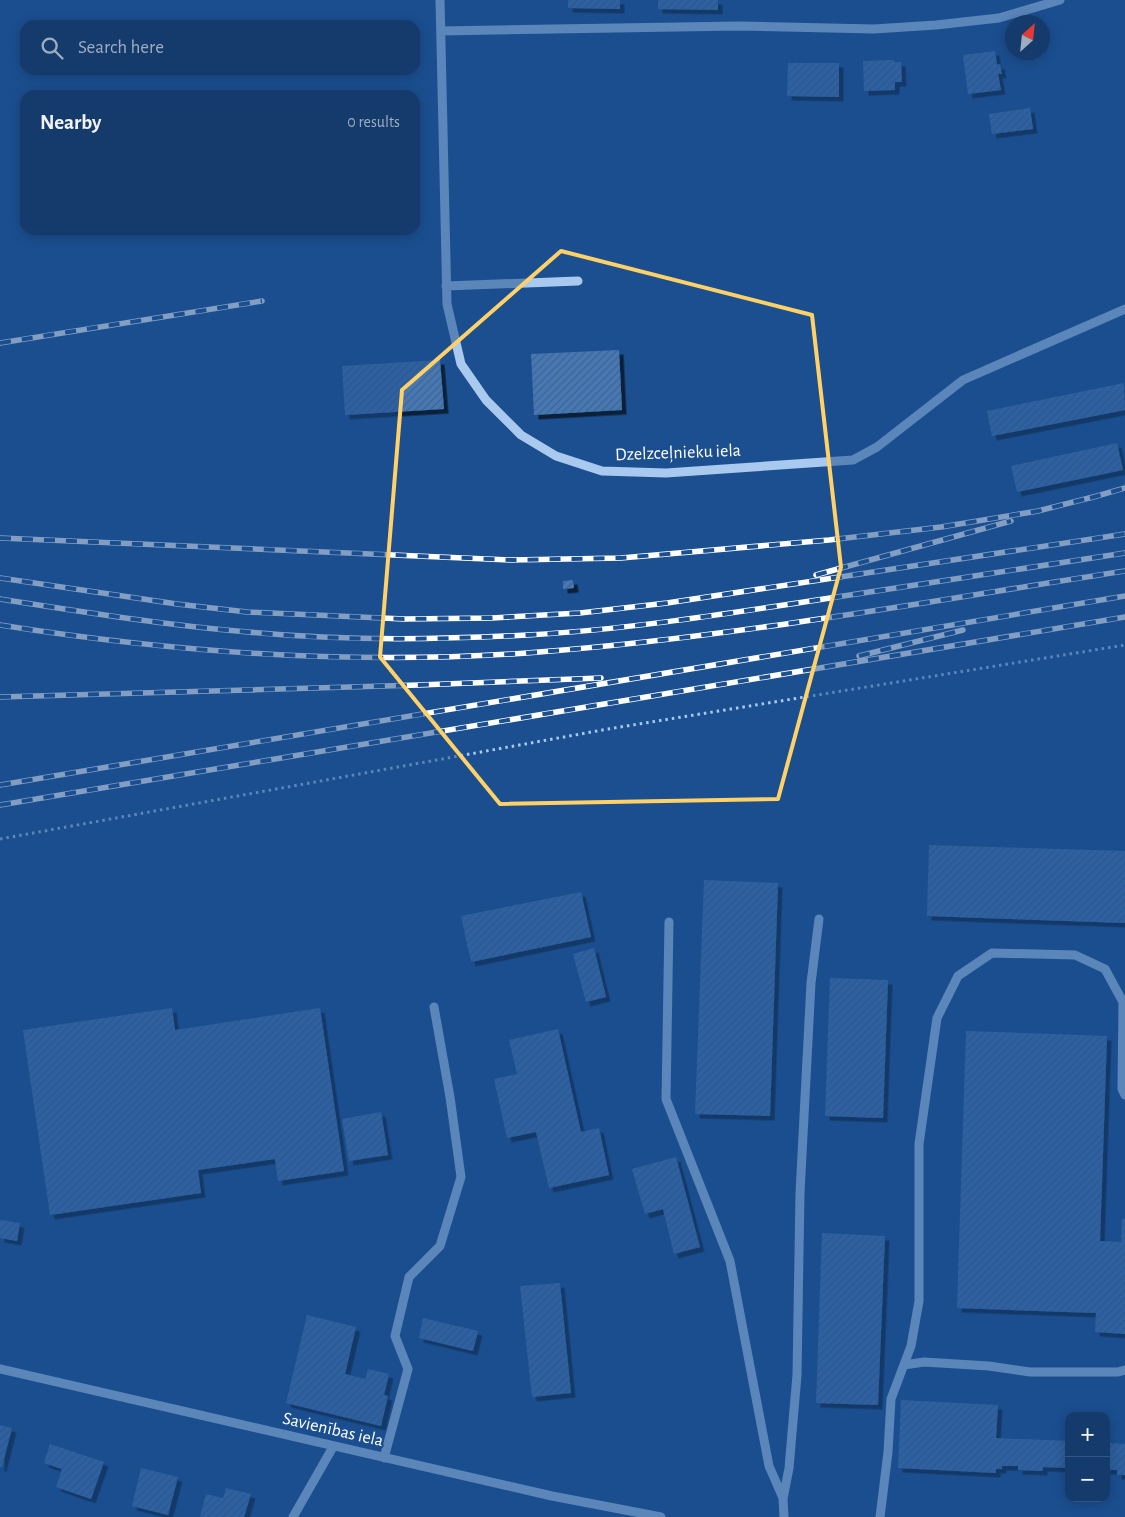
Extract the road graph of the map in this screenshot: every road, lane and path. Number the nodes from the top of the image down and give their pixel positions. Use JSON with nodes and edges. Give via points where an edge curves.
{"nodes":[{"id":1,"x":440,"y":0,"type":"edge"},
{"id":2,"x":1060,"y":0,"type":"edge"},
{"id":3,"x":441,"y":30,"type":"junction"},
{"id":4,"x":578,"y":281,"type":"dead end"},
{"id":5,"x":446,"y":286,"type":"junction"},
{"id":6,"x":1125,"y":308,"type":"edge"},
{"id":7,"x":1125,"y":645,"type":"edge"},
{"id":8,"x":0,"y":839,"type":"edge"},
{"id":9,"x":819,"y":919,"type":"dead end"},
{"id":10,"x":669,"y":922,"type":"dead end"},
{"id":11,"x":1124,"y":1000,"type":"edge"},
{"id":12,"x":434,"y":1007,"type":"dead end"},
{"id":13,"x":1125,"y":1095,"type":"edge"},
{"id":14,"x":904,"y":1365,"type":"junction"},
{"id":15,"x":0,"y":1369,"type":"edge"},
{"id":16,"x":1125,"y":1370,"type":"edge"},
{"id":17,"x":332,"y":1447,"type":"junction"},
{"id":18,"x":384,"y":1458,"type":"junction"},
{"id":19,"x":783,"y":1499,"type":"junction"},
{"id":20,"x":293,"y":1517,"type":"edge"},
{"id":21,"x":660,"y":1517,"type":"edge"},
{"id":22,"x":784,"y":1517,"type":"edge"},
{"id":23,"x":880,"y":1517,"type":"edge"}],
"edges":[{"from":1,"to":3,"type":"street","name":"Dzelzceļnieku iela"},
{"from":2,"to":3,"type":"street","via":[[998,18],[874,29],[738,26]]},
{"from":3,"to":5,"type":"street","name":"Dzelzceļnieku iela"},
{"from":4,"to":5,"type":"street"},
{"from":5,"to":6,"type":"street","name":"Dzelzceļnieku iela","via":[[460,364],[486,400],[521,435],[556,456],[602,471],[666,473],[853,460],[878,447],[963,380]]},
{"from":7,"to":8,"type":"path","via":[[608,729]]},
{"from":9,"to":19,"type":"street","via":[[811,983],[800,1193],[797,1376]]},
{"from":10,"to":19,"type":"street","via":[[666,1099],[730,1261],[769,1466]]},
{"from":11,"to":13,"type":"street","via":[[1122,1089]]},
{"from":11,"to":14,"type":"street","via":[[1105,968],[1075,955],[992,953],[958,976],[935,1028],[919,1144],[919,1301]]},
{"from":12,"to":18,"type":"street","via":[[461,1177],[440,1246],[409,1277],[395,1336],[408,1369]]},
{"from":14,"to":16,"type":"street","via":[[924,1362],[1030,1372]]},
{"from":14,"to":23,"type":"street","via":[[891,1399]]},
{"from":15,"to":17,"type":"street","name":"Savienības iela"},
{"from":17,"to":18,"type":"street","name":"Savienības iela"},
{"from":17,"to":20,"type":"street"},
{"from":18,"to":21,"type":"street","name":"Savienības iela"},
{"from":19,"to":22,"type":"street"}]}
